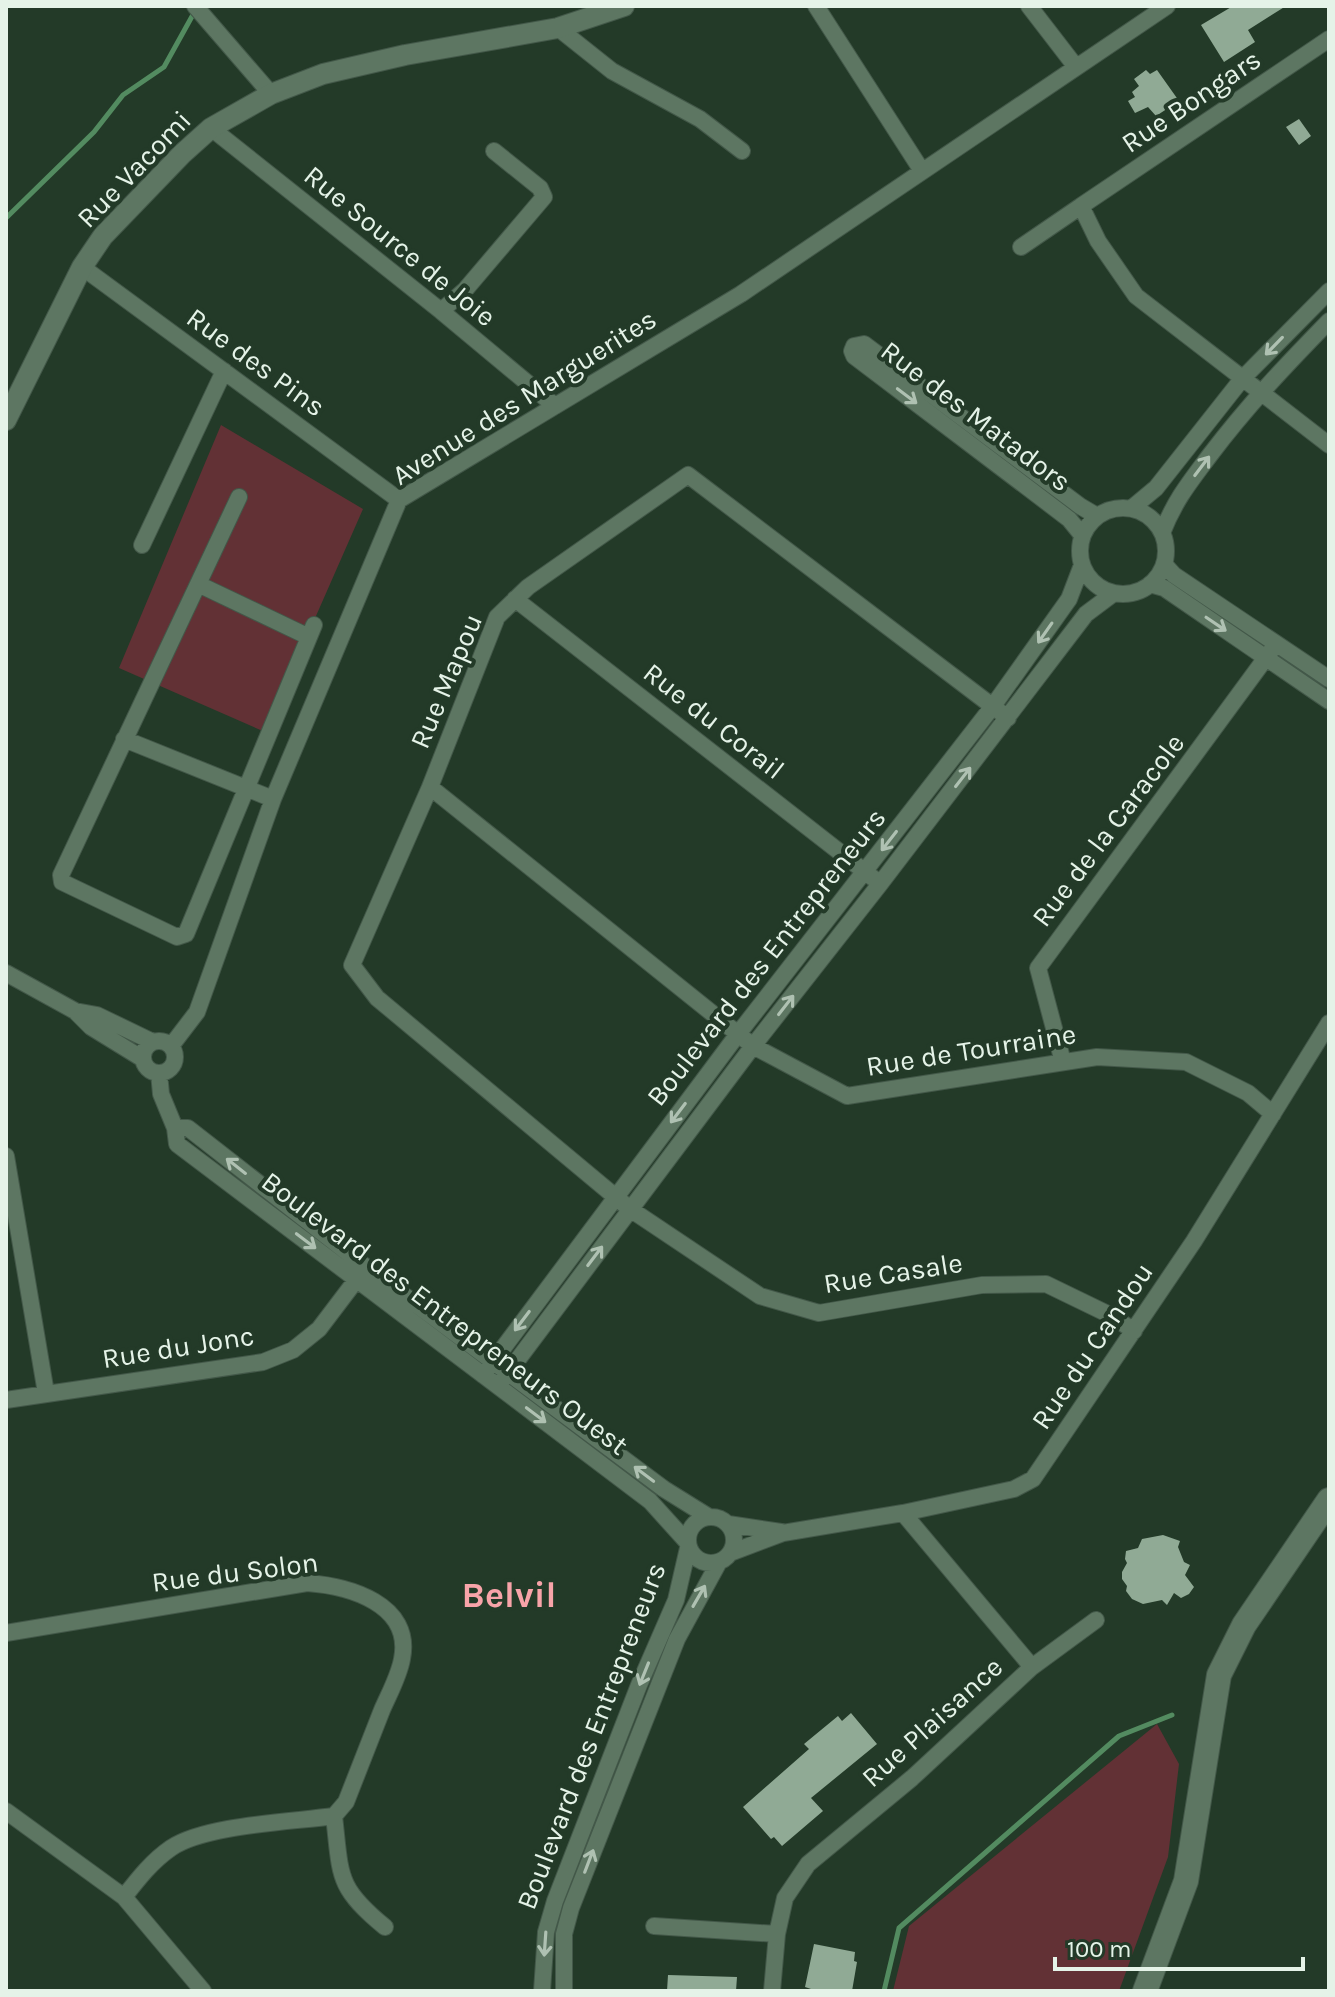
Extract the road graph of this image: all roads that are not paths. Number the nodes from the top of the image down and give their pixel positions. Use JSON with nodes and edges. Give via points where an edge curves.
{"nodes":[{"id":1,"x":195,"y":6,"type":"edge"},
{"id":2,"x":624,"y":6,"type":"edge"},
{"id":3,"x":816,"y":6,"type":"edge"},
{"id":4,"x":1029,"y":6,"type":"edge"},
{"id":5,"x":1167,"y":6,"type":"edge"},
{"id":6,"x":558,"y":28,"type":"junction"},
{"id":7,"x":1329,"y":39,"type":"edge"},
{"id":8,"x":1076,"y":67,"type":"junction"},
{"id":9,"x":271,"y":94,"type":"junction"},
{"id":10,"x":211,"y":128,"type":"junction"},
{"id":11,"x":494,"y":151,"type":"dead end"},
{"id":12,"x":742,"y":151,"type":"dead end"},
{"id":13,"x":922,"y":171,"type":"junction"},
{"id":14,"x":1081,"y":206,"type":"junction"},
{"id":15,"x":1021,"y":247,"type":"dead end"},
{"id":16,"x":82,"y":267,"type":"junction"},
{"id":17,"x":1329,"y":291,"type":"edge"},
{"id":18,"x":441,"y":311,"type":"junction"},
{"id":19,"x":1329,"y":321,"type":"edge"},
{"id":20,"x":224,"y":371,"type":"junction"},
{"id":21,"x":1242,"y":379,"type":"junction"},
{"id":22,"x":1260,"y":391,"type":"junction"},
{"id":23,"x":555,"y":406,"type":"junction"},
{"id":24,"x":6,"y":420,"type":"edge"},
{"id":25,"x":1329,"y":445,"type":"edge"},
{"id":26,"x":239,"y":497,"type":"dead end"},
{"id":27,"x":399,"y":500,"type":"junction"},
{"id":28,"x":1132,"y":508,"type":"junction"},
{"id":29,"x":1097,"y":516,"type":"junction"},
{"id":30,"x":1162,"y":533,"type":"junction"},
{"id":31,"x":1082,"y":535,"type":"junction"},
{"id":32,"x":142,"y":545,"type":"dead end"},
{"id":33,"x":1164,"y":564,"type":"junction"},
{"id":34,"x":1082,"y":565,"type":"junction"},
{"id":35,"x":198,"y":584,"type":"junction"},
{"id":36,"x":1150,"y":584,"type":"junction"},
{"id":37,"x":1114,"y":593,"type":"junction"},
{"id":38,"x":515,"y":599,"type":"junction"},
{"id":39,"x":1276,"y":644,"type":"junction"},
{"id":40,"x":1267,"y":659,"type":"junction"},
{"id":41,"x":1329,"y":679,"type":"edge"},
{"id":42,"x":1329,"y":701,"type":"edge"},
{"id":43,"x":993,"y":706,"type":"junction"},
{"id":44,"x":1008,"y":718,"type":"junction"},
{"id":45,"x":124,"y":739,"type":"junction"},
{"id":46,"x":430,"y":787,"type":"junction"},
{"id":47,"x":246,"y":788,"type":"junction"},
{"id":48,"x":273,"y":799,"type":"junction"},
{"id":49,"x":865,"y":872,"type":"junction"},
{"id":50,"x":880,"y":884,"type":"junction"},
{"id":51,"x":6,"y":973,"type":"edge"},
{"id":52,"x":75,"y":1011,"type":"junction"},
{"id":53,"x":1329,"y":1023,"type":"edge"},
{"id":54,"x":738,"y":1034,"type":"junction"},
{"id":55,"x":153,"y":1042,"type":"junction"},
{"id":56,"x":171,"y":1046,"type":"junction"},
{"id":57,"x":753,"y":1046,"type":"junction"},
{"id":58,"x":143,"y":1059,"type":"junction"},
{"id":59,"x":1063,"y":1062,"type":"junction"},
{"id":60,"x":159,"y":1073,"type":"junction"},
{"id":61,"x":1273,"y":1114,"type":"junction"},
{"id":62,"x":6,"y":1156,"type":"edge"},
{"id":63,"x":615,"y":1196,"type":"junction"},
{"id":64,"x":10,"y":1202,"type":"edge"},
{"id":65,"x":630,"y":1209,"type":"junction"},
{"id":66,"x":361,"y":1273,"type":"junction"},
{"id":67,"x":1134,"y":1331,"type":"junction"},
{"id":68,"x":488,"y":1368,"type":"junction"},
{"id":69,"x":503,"y":1379,"type":"junction"},
{"id":70,"x":46,"y":1393,"type":"junction"},
{"id":71,"x":6,"y":1400,"type":"edge"},
{"id":72,"x":1329,"y":1500,"type":"edge"},
{"id":73,"x":903,"y":1513,"type":"junction"},
{"id":74,"x":709,"y":1517,"type":"junction"},
{"id":75,"x":728,"y":1524,"type":"junction"},
{"id":76,"x":783,"y":1533,"type":"junction"},
{"id":77,"x":688,"y":1545,"type":"junction"},
{"id":78,"x":724,"y":1558,"type":"junction"},
{"id":79,"x":1096,"y":1620,"type":"dead end"},
{"id":80,"x":661,"y":1631,"type":"junction"},
{"id":81,"x":6,"y":1633,"type":"edge"},
{"id":82,"x":677,"y":1639,"type":"junction"},
{"id":83,"x":1032,"y":1667,"type":"junction"},
{"id":84,"x":606,"y":1796,"type":"junction"},
{"id":85,"x":6,"y":1811,"type":"edge"},
{"id":86,"x":334,"y":1816,"type":"junction"},
{"id":87,"x":124,"y":1897,"type":"junction"},
{"id":88,"x":561,"y":1912,"type":"junction"},
{"id":89,"x":654,"y":1926,"type":"dead end"},
{"id":90,"x":385,"y":1927,"type":"dead end"},
{"id":91,"x":777,"y":1934,"type":"junction"},
{"id":92,"x":203,"y":1991,"type":"edge"},
{"id":93,"x":542,"y":1991,"type":"edge"},
{"id":94,"x":564,"y":1991,"type":"edge"},
{"id":95,"x":772,"y":1991,"type":"edge"},
{"id":96,"x":1145,"y":1991,"type":"edge"}],
"edges":[{"from":1,"to":9,"type":"street"},
{"from":2,"to":6,"type":"street","name":"Rue Vacomi"},
{"from":3,"to":13,"type":"street"},
{"from":4,"to":8,"type":"street"},
{"from":5,"to":8,"type":"street","name":"Avenue des Marguerites"},
{"from":6,"to":9,"type":"street","name":"Rue Vacomi","via":[[405,55],[323,74]]},
{"from":6,"to":12,"type":"street","via":[[612,71],[700,119]]},
{"from":7,"to":14,"type":"street","name":"Rue Bongars"},
{"from":8,"to":13,"type":"street","name":"Avenue des Marguerites"},
{"from":9,"to":10,"type":"street","name":"Rue Vacomi"},
{"from":10,"to":16,"type":"street","name":"Rue Vacomi","via":[[103,236]]},
{"from":10,"to":18,"type":"street","name":"Rue Source de Joie"},
{"from":11,"to":18,"type":"street","via":[[544,197]]},
{"from":13,"to":23,"type":"street","name":"Avenue des Marguerites","via":[[741,294]]},
{"from":14,"to":15,"type":"street","name":"Rue Bongars"},
{"from":14,"to":21,"type":"street","via":[[1136,296]]},
{"from":16,"to":20,"type":"street","name":"Rue des Pins"},
{"from":16,"to":24,"type":"street","name":"Rue Vacomi"},
{"from":17,"to":21,"type":"street","one_way":true},
{"from":18,"to":23,"type":"street","name":"Rue Source de Joie"},
{"from":19,"to":22,"type":"street"},
{"from":20,"to":27,"type":"street","name":"Rue des Pins"},
{"from":20,"to":32,"type":"street"},
{"from":21,"to":22,"type":"street"},
{"from":21,"to":28,"type":"street","via":[[1156,488]]},
{"from":22,"to":25,"type":"street"},
{"from":30,"to":22,"type":"street","one_way":true,"via":[[1174,503]]},
{"from":23,"to":27,"type":"street","name":"Avenue des Marguerites"},
{"from":26,"to":35,"type":"street"},
{"from":27,"to":48,"type":"street","name":"Avenue des Marguerites"},
{"from":28,"to":29,"type":"street"},
{"from":28,"to":30,"type":"street","via":[[1150,517]]},
{"from":29,"to":31,"type":"street"},
{"from":29,"to":31,"type":"street","name":"Rue des Matadors","one_way":true,"via":[[864,344],[854,346],[854,356],[1069,519]]},
{"from":30,"to":33,"type":"street"},
{"from":31,"to":34,"type":"street"},
{"from":33,"to":36,"type":"street"},
{"from":33,"to":39,"type":"street"},
{"from":34,"to":37,"type":"street","via":[[1095,583]]},
{"from":34,"to":43,"type":"street","name":"Boulevard des Entrepreneurs","one_way":true,"via":[[1069,599]]},
{"from":35,"to":45,"type":"street"},
{"from":35,"to":47,"type":"street","via":[[312,631]]},
{"from":36,"to":37,"type":"street"},
{"from":36,"to":40,"type":"street","one_way":true,"via":[[1164,588]]},
{"from":37,"to":44,"type":"street","name":"Boulevard des Entrepreneurs","via":[[1086,614]]},
{"from":38,"to":43,"type":"street","name":"Rue Mapou","via":[[688,475]]},
{"from":38,"to":46,"type":"street","name":"Rue Mapou","via":[[497,617]]},
{"from":38,"to":49,"type":"street","name":"Rue du Corail"},
{"from":39,"to":40,"type":"street","name":"Rue de la Caracole"},
{"from":39,"to":41,"type":"street"},
{"from":40,"to":42,"type":"street"},
{"from":40,"to":59,"type":"street","name":"Rue de la Caracole","via":[[1038,968]]},
{"from":43,"to":44,"type":"street","name":"Rue Mapou"},
{"from":43,"to":49,"type":"street","name":"Boulevard des Entrepreneurs","one_way":true},
{"from":50,"to":44,"type":"street","name":"Boulevard des Entrepreneurs","one_way":true},
{"from":45,"to":47,"type":"street"},
{"from":45,"to":47,"type":"street","via":[[62,882],[177,937],[186,934]]},
{"from":46,"to":54,"type":"street","name":"Rue de Tourraine"},
{"from":46,"to":63,"type":"street","name":"Rue Mapou","via":[[352,965],[377,998]]},
{"from":47,"to":48,"type":"street"},
{"from":48,"to":56,"type":"street","name":"Avenue des Marguerites","via":[[197,1012]]},
{"from":49,"to":50,"type":"street","name":"Rue du Corail"},
{"from":49,"to":54,"type":"street","name":"Boulevard des Entrepreneurs"},
{"from":57,"to":50,"type":"street","name":"Boulevard des Entrepreneurs","one_way":true},
{"from":51,"to":52,"type":"street"},
{"from":52,"to":55,"type":"street","via":[[97,1015]]},
{"from":52,"to":58,"type":"street"},
{"from":53,"to":61,"type":"street","name":"Rue du Candou"},
{"from":54,"to":57,"type":"street","name":"Rue de Tourraine"},
{"from":54,"to":63,"type":"street","name":"Boulevard des Entrepreneurs","one_way":true},
{"from":55,"to":56,"type":"street"},
{"from":55,"to":58,"type":"street"},
{"from":56,"to":60,"type":"street","name":"Avenue des Marguerites","via":[[173,1067]]},
{"from":57,"to":59,"type":"street","name":"Rue de Tourraine","via":[[847,1096]]},
{"from":57,"to":65,"type":"street","name":"Boulevard des Entrepreneurs"},
{"from":58,"to":60,"type":"street","via":[[148,1069]]},
{"from":59,"to":61,"type":"street","name":"Rue de Tourraine","via":[[1097,1057],[1186,1062],[1248,1093]]},
{"from":60,"to":66,"type":"street","name":"Boulevard des Entrepreneurs Ouest","via":[[176,1136]]},
{"from":61,"to":67,"type":"street","name":"Rue du Candou"},
{"from":62,"to":64,"type":"street"},
{"from":63,"to":65,"type":"street","name":"Rue Mapou"},
{"from":63,"to":68,"type":"street","name":"Boulevard des Entrepreneurs","one_way":true},
{"from":64,"to":70,"type":"street"},
{"from":65,"to":67,"type":"street","name":"Rue Casale","via":[[760,1296],[819,1313],[982,1285],[1046,1284]]},
{"from":69,"to":65,"type":"street","name":"Boulevard des Entrepreneurs","one_way":true},
{"from":66,"to":68,"type":"street","name":"Boulevard des Entrepreneurs Ouest"},
{"from":66,"to":70,"type":"street","name":"Rue du Jonc","via":[[319,1329],[293,1350],[263,1362]]},
{"from":67,"to":73,"type":"street","name":"Rue du Candou","via":[[1033,1479],[1014,1489]]},
{"from":68,"to":69,"type":"street","name":"Boulevard des Entrepreneurs Ouest"},
{"from":74,"to":69,"type":"street","name":"Boulevard des Entrepreneurs Ouest","one_way":true},
{"from":69,"to":77,"type":"street","name":"Boulevard des Entrepreneurs Ouest","one_way":true,"via":[[650,1501]]},
{"from":70,"to":71,"type":"street","name":"Rue du Jonc"},
{"from":72,"to":96,"type":"main road","via":[[1244,1625],[1219,1675],[1186,1881]]},
{"from":73,"to":76,"type":"street","name":"Rue du Candou"},
{"from":73,"to":83,"type":"street","name":"Rue Plaisance"},
{"from":74,"to":75,"type":"street"},
{"from":74,"to":77,"type":"street","name":"Boulevard des Entrepreneurs","via":[[695,1523]]},
{"from":75,"to":76,"type":"street","name":"Rue du Candou"},
{"from":75,"to":78,"type":"street","via":[[734,1542]]},
{"from":76,"to":78,"type":"street","name":"Rue du Candou"},
{"from":77,"to":78,"type":"street","name":"Boulevard des Entrepreneurs","via":[[701,1561]]},
{"from":77,"to":80,"type":"street","name":"Boulevard des Entrepreneurs","via":[[676,1600]]},
{"from":82,"to":78,"type":"street","name":"Boulevard des Entrepreneurs","one_way":true},
{"from":79,"to":83,"type":"street"},
{"from":80,"to":82,"type":"street"},
{"from":80,"to":84,"type":"street","name":"Boulevard des Entrepreneurs","one_way":true},
{"from":81,"to":86,"type":"street","name":"Rue du Solon","via":[[307,1583],[334,1585],[375,1601],[401,1626],[402,1660],[346,1802]]},
{"from":82,"to":84,"type":"street","name":"Boulevard des Entrepreneurs"},
{"from":83,"to":91,"type":"street","name":"Rue Plaisance","via":[[912,1778],[808,1864],[785,1898]]},
{"from":84,"to":88,"type":"street","name":"Boulevard des Entrepreneurs"},
{"from":85,"to":87,"type":"street"},
{"from":86,"to":87,"type":"street","via":[[201,1834],[153,1862]]},
{"from":86,"to":90,"type":"street","via":[[346,1889]]},
{"from":87,"to":92,"type":"street"},
{"from":88,"to":93,"type":"street","name":"Boulevard des Entrepreneurs","one_way":true,"via":[[546,1932]]},
{"from":88,"to":94,"type":"street","name":"Boulevard des Entrepreneurs"},
{"from":89,"to":91,"type":"street"},
{"from":91,"to":95,"type":"street","name":"Rue Plaisance"}]}
